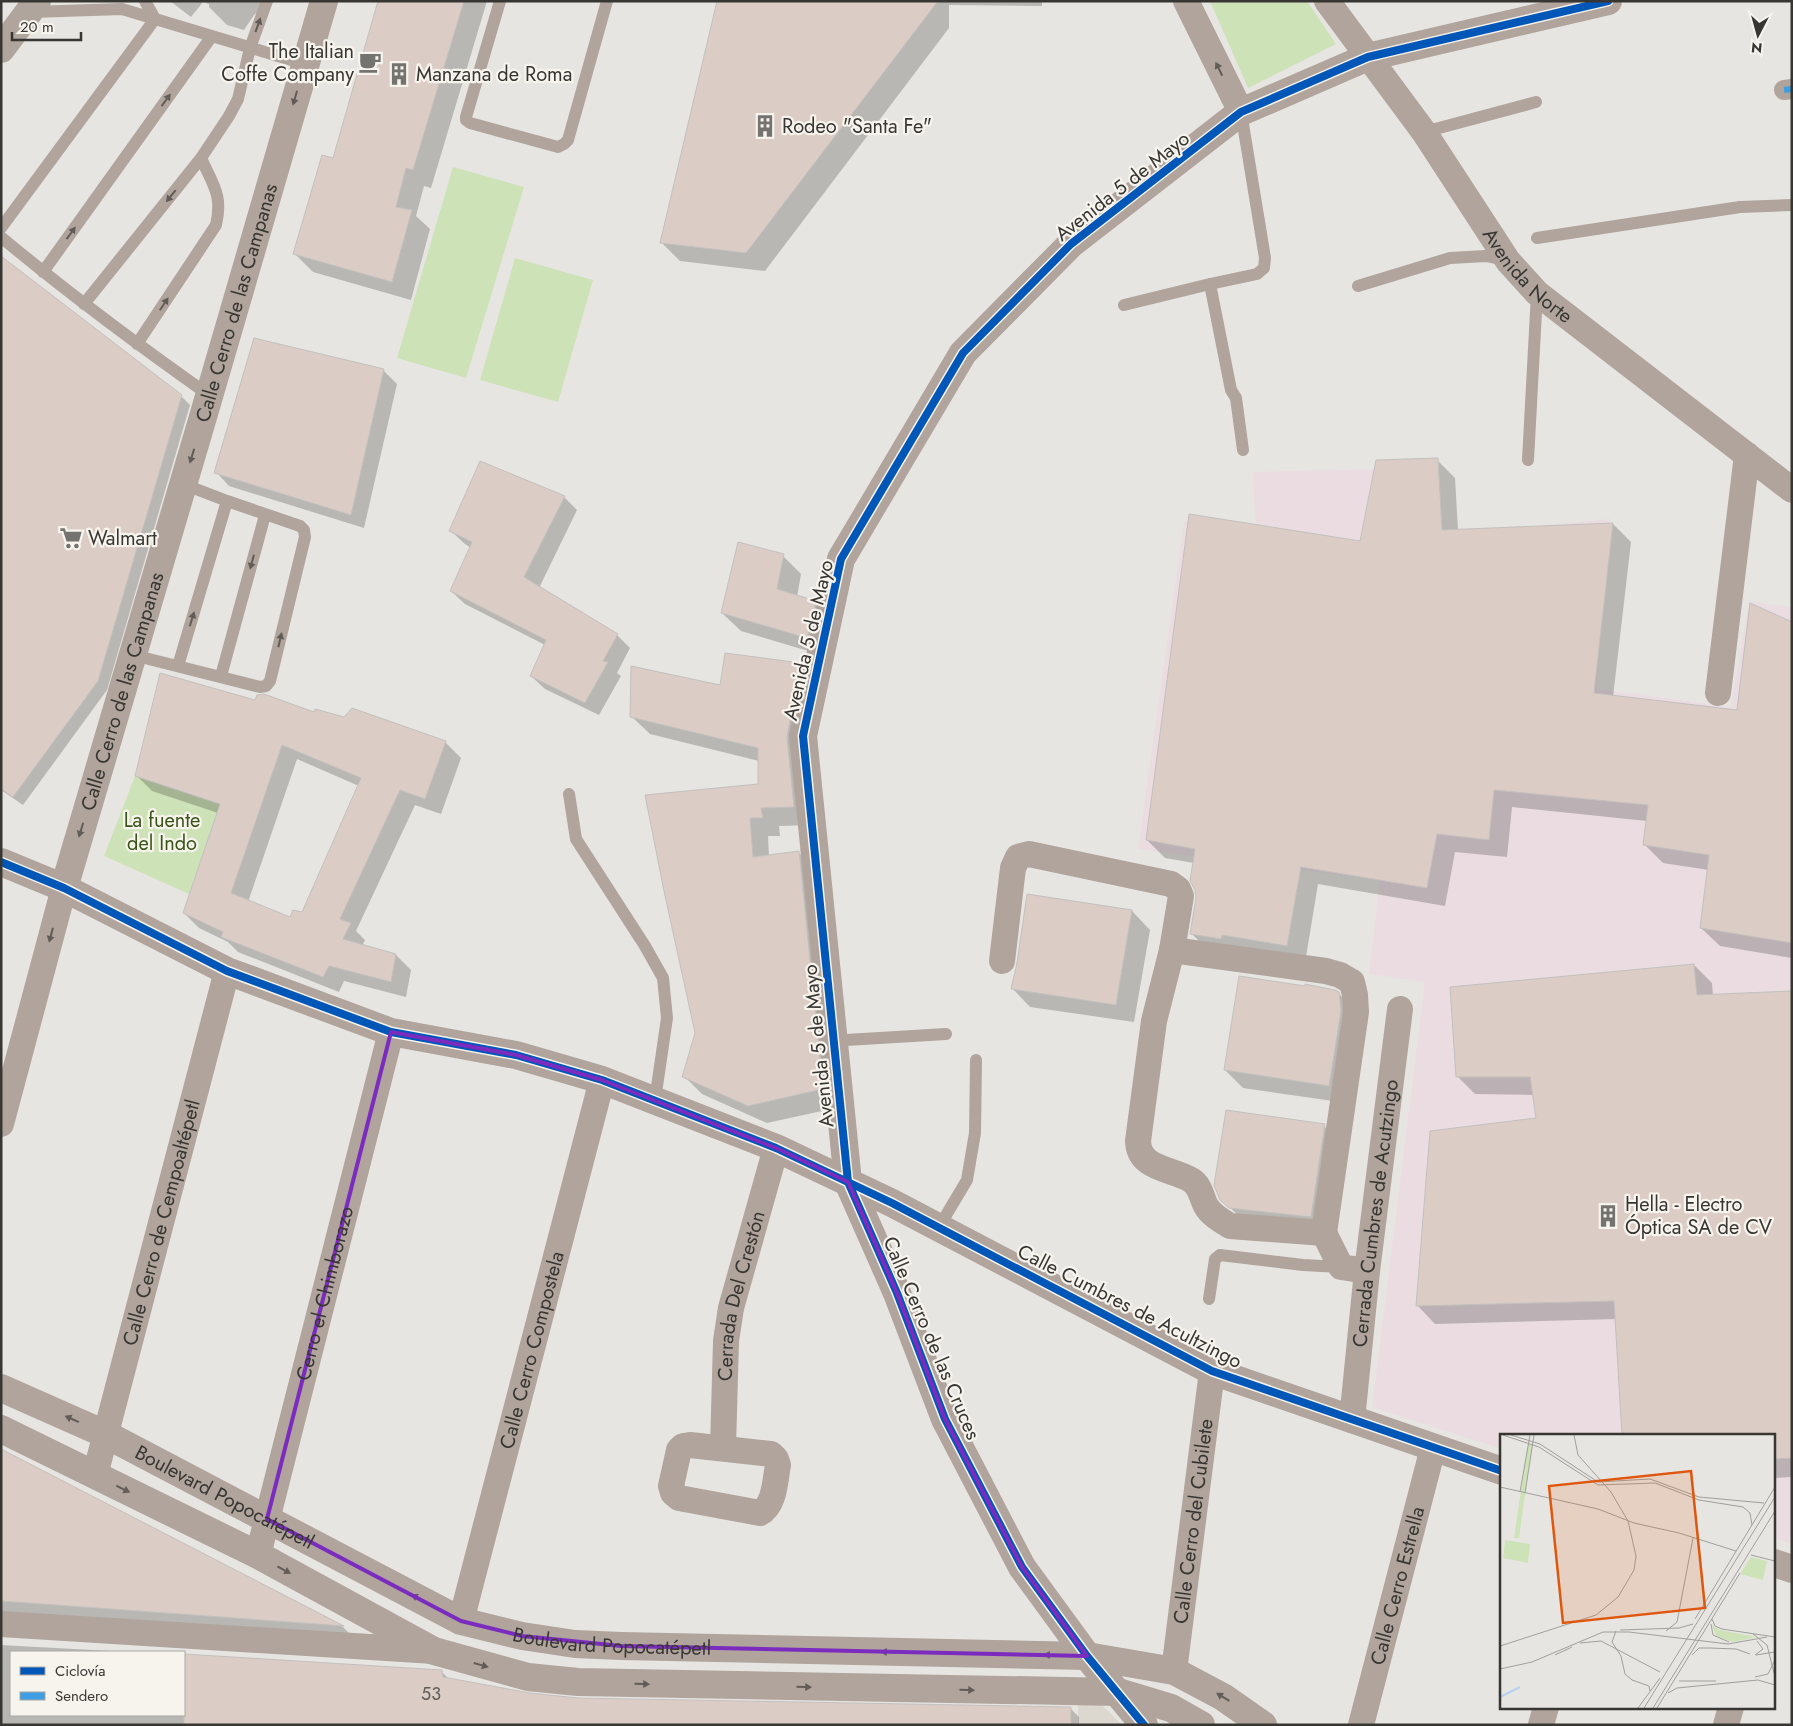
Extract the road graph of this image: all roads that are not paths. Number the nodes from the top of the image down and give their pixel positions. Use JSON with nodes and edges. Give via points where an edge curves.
{"nodes":[{"id":1,"x":145,"y":1,"type":"edge"},
{"id":2,"x":267,"y":1,"type":"edge"},
{"id":3,"x":324,"y":1,"type":"edge"},
{"id":4,"x":500,"y":1,"type":"edge"},
{"id":5,"x":607,"y":1,"type":"edge"},
{"id":6,"x":1186,"y":1,"type":"edge"},
{"id":7,"x":1327,"y":1,"type":"edge"},
{"id":8,"x":1608,"y":1,"type":"edge"},
{"id":9,"x":120,"y":5,"type":"edge"},
{"id":10,"x":33,"y":7,"type":"edge"},
{"id":11,"x":155,"y":19,"type":"junction"},
{"id":12,"x":212,"y":36,"type":"junction"},
{"id":13,"x":250,"y":48,"type":"junction"},
{"id":14,"x":1,"y":49,"type":"edge"},
{"id":15,"x":1368,"y":57,"type":"junction"},
{"id":16,"x":305,"y":64,"type":"junction"},
{"id":17,"x":1536,"y":102,"type":"dead end"},
{"id":18,"x":1241,"y":112,"type":"junction"},
{"id":19,"x":1424,"y":132,"type":"junction"},
{"id":20,"x":202,"y":158,"type":"junction"},
{"id":21,"x":1792,"y":205,"type":"edge"},
{"id":22,"x":1,"y":228,"type":"edge"},
{"id":23,"x":1,"y":237,"type":"edge"},
{"id":24,"x":1537,"y":238,"type":"dead end"},
{"id":25,"x":1508,"y":260,"type":"junction"},
{"id":26,"x":43,"y":272,"type":"junction"},
{"id":27,"x":1210,"y":284,"type":"junction"},
{"id":28,"x":1358,"y":286,"type":"dead end"},
{"id":29,"x":1537,"y":293,"type":"junction"},
{"id":30,"x":84,"y":304,"type":"junction"},
{"id":31,"x":1124,"y":306,"type":"dead end"},
{"id":32,"x":137,"y":344,"type":"junction"},
{"id":33,"x":209,"y":395,"type":"junction"},
{"id":34,"x":1243,"y":450,"type":"dead end"},
{"id":35,"x":1747,"y":455,"type":"junction"},
{"id":36,"x":1528,"y":460,"type":"dead end"},
{"id":37,"x":183,"y":484,"type":"junction"},
{"id":38,"x":1792,"y":490,"type":"edge"},
{"id":39,"x":227,"y":501,"type":"junction"},
{"id":40,"x":265,"y":515,"type":"junction"},
{"id":41,"x":133,"y":655,"type":"junction"},
{"id":42,"x":178,"y":666,"type":"junction"},
{"id":43,"x":221,"y":676,"type":"junction"},
{"id":44,"x":1718,"y":693,"type":"dead end"},
{"id":45,"x":569,"y":794,"type":"dead end"},
{"id":46,"x":1,"y":862,"type":"edge"},
{"id":47,"x":64,"y":888,"type":"junction"},
{"id":48,"x":1172,"y":950,"type":"junction"},
{"id":49,"x":1002,"y":961,"type":"dead end"},
{"id":50,"x":227,"y":971,"type":"junction"},
{"id":51,"x":1400,"y":1009,"type":"dead end"},
{"id":52,"x":391,"y":1032,"type":"junction"},
{"id":53,"x":946,"y":1034,"type":"dead end"},
{"id":54,"x":834,"y":1043,"type":"junction"},
{"id":55,"x":976,"y":1060,"type":"dead end"},
{"id":56,"x":602,"y":1080,"type":"junction"},
{"id":57,"x":655,"y":1100,"type":"junction"},
{"id":58,"x":1,"y":1124,"type":"edge"},
{"id":59,"x":776,"y":1148,"type":"junction"},
{"id":60,"x":848,"y":1182,"type":"junction"},
{"id":61,"x":939,"y":1227,"type":"junction"},
{"id":62,"x":1324,"y":1233,"type":"junction"},
{"id":63,"x":1341,"y":1266,"type":"junction"},
{"id":64,"x":1368,"y":1271,"type":"junction"},
{"id":65,"x":1209,"y":1299,"type":"dead end"},
{"id":66,"x":1212,"y":1371,"type":"junction"},
{"id":67,"x":1,"y":1388,"type":"edge"},
{"id":68,"x":1352,"y":1420,"type":"junction"},
{"id":69,"x":1,"y":1429,"type":"edge"},
{"id":70,"x":105,"y":1434,"type":"junction"},
{"id":71,"x":723,"y":1448,"type":"dead end"},
{"id":72,"x":1434,"y":1448,"type":"junction"},
{"id":73,"x":1500,"y":1470,"type":"edge"},
{"id":74,"x":95,"y":1475,"type":"junction"},
{"id":75,"x":267,"y":1519,"type":"junction"},
{"id":76,"x":258,"y":1556,"type":"junction"},
{"id":77,"x":1776,"y":1565,"type":"edge"},
{"id":78,"x":1792,"y":1569,"type":"edge"},
{"id":79,"x":461,"y":1621,"type":"junction"},
{"id":80,"x":1,"y":1624,"type":"edge"},
{"id":81,"x":434,"y":1651,"type":"junction"},
{"id":82,"x":1087,"y":1656,"type":"junction"},
{"id":83,"x":1174,"y":1671,"type":"junction"},
{"id":84,"x":1118,"y":1692,"type":"junction"},
{"id":85,"x":1546,"y":1708,"type":"edge"},
{"id":86,"x":1731,"y":1708,"type":"edge"},
{"id":87,"x":1144,"y":1725,"type":"edge"},
{"id":88,"x":1202,"y":1725,"type":"edge"},
{"id":89,"x":1263,"y":1725,"type":"edge"},
{"id":90,"x":1361,"y":1725,"type":"edge"},
{"id":91,"x":1541,"y":1725,"type":"edge"},
{"id":92,"x":1726,"y":1725,"type":"edge"}],
"edges":[{"from":1,"to":11,"type":"lane"},
{"from":13,"to":2,"type":"lane","one_way":true},
{"from":3,"to":16,"type":"street","name":"Calle Cerro de las Campanas"},
{"from":4,"to":5,"type":"lane","via":[[466,120],[558,147],[568,140]]},
{"from":18,"to":6,"type":"street","one_way":true},
{"from":7,"to":15,"type":"street","name":"Avenida Norte"},
{"from":8,"to":15,"type":"street","name":"Avenida 5 de Mayo"},
{"from":9,"to":10,"type":"lane"},
{"from":9,"to":11,"type":"lane"},
{"from":10,"to":14,"type":"main road"},
{"from":11,"to":12,"type":"lane"},
{"from":11,"to":22,"type":"lane"},
{"from":12,"to":13,"type":"lane"},
{"from":26,"to":12,"type":"lane","one_way":true},
{"from":13,"to":16,"type":"lane"},
{"from":13,"to":20,"type":"lane","via":[[238,98]]},
{"from":15,"to":18,"type":"street","name":"Avenida 5 de Mayo"},
{"from":15,"to":19,"type":"street","name":"Avenida Norte"},
{"from":16,"to":33,"type":"street","name":"Calle Cerro de las Campanas","one_way":true},
{"from":17,"to":19,"type":"lane"},
{"from":18,"to":27,"type":"lane","via":[[1264,268],[1257,274]]},
{"from":18,"to":54,"type":"street","name":"Avenida 5 de Mayo","via":[[1071,244],[963,353],[841,559],[803,736]]},
{"from":19,"to":25,"type":"street","name":"Avenida Norte"},
{"from":20,"to":30,"type":"lane","one_way":true},
{"from":32,"to":20,"type":"lane","one_way":true,"via":[[216,225],[219,197]]},
{"from":21,"to":24,"type":"lane","via":[[1740,207]]},
{"from":23,"to":26,"type":"lane"},
{"from":25,"to":28,"type":"lane","via":[[1486,256],[1450,258]]},
{"from":25,"to":29,"type":"street","name":"Avenida Norte"},
{"from":26,"to":30,"type":"lane"},
{"from":27,"to":31,"type":"lane"},
{"from":27,"to":34,"type":"lane","via":[[1231,390],[1236,398]]},
{"from":29,"to":35,"type":"street","name":"Avenida Norte"},
{"from":29,"to":36,"type":"lane"},
{"from":30,"to":32,"type":"lane"},
{"from":32,"to":33,"type":"lane"},
{"from":33,"to":37,"type":"street","name":"Calle Cerro de las Campanas","one_way":true},
{"from":35,"to":38,"type":"street","name":"Avenida Norte"},
{"from":35,"to":44,"type":"street"},
{"from":37,"to":39,"type":"lane"},
{"from":37,"to":41,"type":"street","name":"Calle Cerro de las Campanas"},
{"from":39,"to":40,"type":"lane"},
{"from":42,"to":39,"type":"lane","one_way":true},
{"from":40,"to":43,"type":"lane","one_way":true},
{"from":43,"to":40,"type":"lane","one_way":true,"via":[[260,687],[270,681],[304,530]]},
{"from":41,"to":42,"type":"lane"},
{"from":41,"to":47,"type":"street","name":"Calle Cerro de las Campanas","one_way":true},
{"from":42,"to":43,"type":"lane"},
{"from":45,"to":57,"type":"lane","via":[[576,839],[663,978],[667,1018]]},
{"from":46,"to":47,"type":"street","name":"Calle Cumbres de Acultzingo"},
{"from":47,"to":50,"type":"street","name":"Calle Cumbres de Acultzingo"},
{"from":47,"to":58,"type":"street","name":"Calle Cerro de las Campanas","one_way":true},
{"from":48,"to":49,"type":"street","via":[[1181,896],[1171,884],[1029,854],[1018,857],[1013,868]]},
{"from":48,"to":62,"type":"street","via":[[1154,1021],[1138,1141],[1141,1155],[1153,1165],[1191,1180],[1199,1187],[1206,1207],[1230,1226]]},
{"from":48,"to":62,"type":"street","via":[[1326,971],[1352,982],[1356,1012]]},
{"from":50,"to":52,"type":"street","name":"Calle Cumbres de Acultzingo"},
{"from":50,"to":70,"type":"street","name":"Calle Cerro de Cempoaltépetl"},
{"from":51,"to":64,"type":"street","name":"Cerrada Cumbres de Acutzingo"},
{"from":52,"to":56,"type":"street","name":"Calle Cumbres de Acultzingo","via":[[516,1055]]},
{"from":52,"to":75,"type":"street","name":"Cerro el Chimborazo"},
{"from":53,"to":54,"type":"lane"},
{"from":54,"to":60,"type":"street","name":"Avenida 5 de Mayo"},
{"from":55,"to":61,"type":"lane","via":[[975,1133],[967,1180]]},
{"from":56,"to":57,"type":"street","name":"Calle Cumbres de Acultzingo"},
{"from":56,"to":79,"type":"street","name":"Calle Cerro Compostela"},
{"from":57,"to":59,"type":"street","name":"Calle Cumbres de Acultzingo"},
{"from":59,"to":60,"type":"street","name":"Calle Cumbres de Acultzingo"},
{"from":59,"to":71,"type":"street","name":"Cerrada Del Crestón","via":[[731,1308],[726,1341]]},
{"from":60,"to":61,"type":"street","name":"Calle Cumbres de Acultzingo"},
{"from":60,"to":82,"type":"street","name":"Calle Cerro de las Cruces","via":[[897,1293],[945,1419],[1022,1567]]},
{"from":61,"to":66,"type":"street","name":"Calle Cumbres de Acultzingo"},
{"from":62,"to":63,"type":"street"},
{"from":63,"to":64,"type":"street"},
{"from":63,"to":65,"type":"lane","via":[[1220,1255],[1215,1259]]},
{"from":64,"to":68,"type":"street","name":"Cerrada Cumbres de Acutzingo"},
{"from":66,"to":68,"type":"street","name":"Calle Cumbres de Acultzingo"},
{"from":66,"to":83,"type":"street","name":"Calle Cerro del Cubilete"},
{"from":70,"to":67,"type":"street","name":"Boulevard Popocatépetl","one_way":true},
{"from":68,"to":72,"type":"street","name":"Calle Cumbres de Acultzingo"},
{"from":69,"to":74,"type":"street","name":"Boulevard Popocatépetl"},
{"from":70,"to":74,"type":"street","name":"Calle Cerro de Cempoaltépetl"},
{"from":70,"to":75,"type":"street","name":"Boulevard Popocatépetl"},
{"from":72,"to":73,"type":"street","name":"Calle Cumbres de Acultzingo"},
{"from":72,"to":90,"type":"street","name":"Calle Cerro Estrella"},
{"from":74,"to":76,"type":"street","name":"Boulevard Popocatépetl","one_way":true},
{"from":75,"to":76,"type":"street","name":"Cerro el Chimborazo"},
{"from":79,"to":75,"type":"street","name":"Boulevard Popocatépetl","one_way":true},
{"from":76,"to":81,"type":"street","name":"Boulevard Popocatépetl","one_way":true},
{"from":77,"to":78,"type":"street"},
{"from":82,"to":79,"type":"street","name":"Boulevard Popocatépetl","one_way":true,"via":[[575,1644],[522,1636]]},
{"from":80,"to":81,"type":"street","name":"Boulevard Popocatépetl"},
{"from":81,"to":84,"type":"street","name":"Boulevard Popocatépetl","one_way":true,"via":[[528,1677],[578,1682]]},
{"from":82,"to":83,"type":"street","name":"Boulevard Popocatépetl"},
{"from":82,"to":84,"type":"street","name":"Calle Cerro de las Cruces"},
{"from":89,"to":83,"type":"street","name":"Boulevard Popocatépetl","one_way":true,"via":[[1223,1697]]},
{"from":84,"to":87,"type":"street","name":"Calle Cerro de las Cruces"},
{"from":84,"to":88,"type":"street","name":"Boulevard Popocatépetl","via":[[1171,1708]]},
{"from":85,"to":91,"type":"street"},
{"from":86,"to":92,"type":"street"}]}
